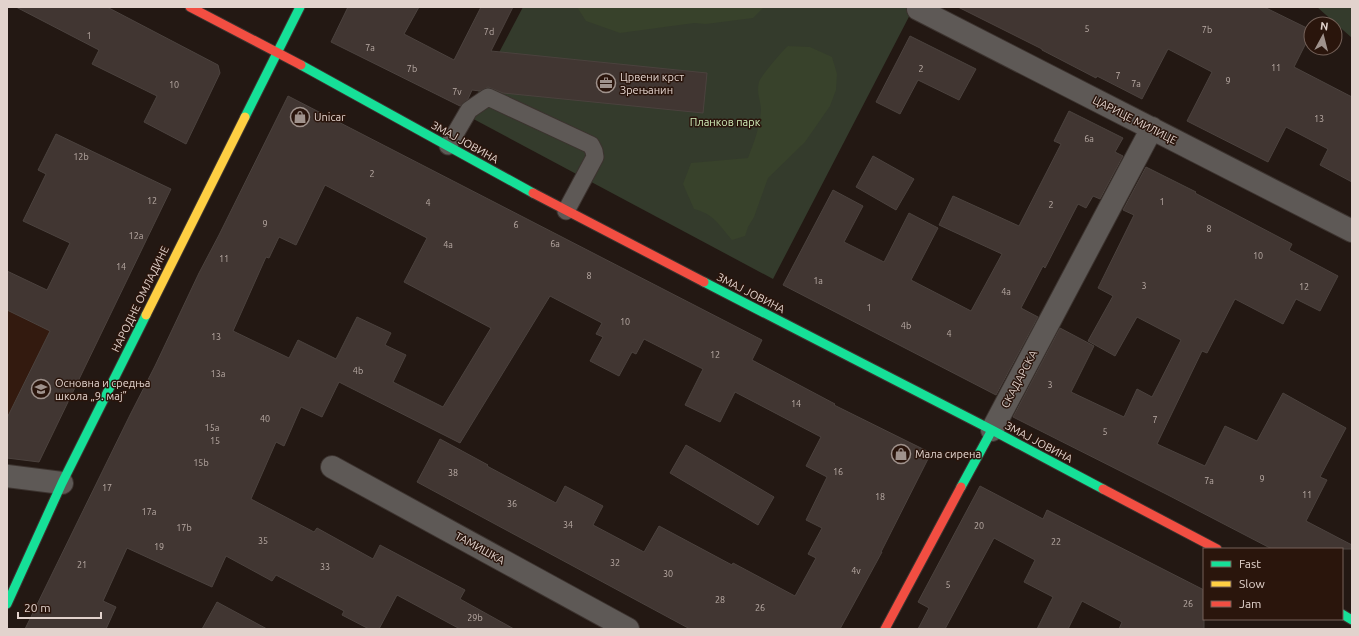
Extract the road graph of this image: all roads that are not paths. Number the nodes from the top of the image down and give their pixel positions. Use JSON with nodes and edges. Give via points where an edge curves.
{"nodes":[{"id":1,"x":190,"y":7,"type":"edge"},
{"id":2,"x":300,"y":7,"type":"edge"},
{"id":3,"x":918,"y":9,"type":"dead end"},
{"id":4,"x":277,"y":52,"type":"junction"},
{"id":5,"x":1152,"y":128,"type":"junction"},
{"id":6,"x":448,"y":146,"type":"junction"},
{"id":7,"x":566,"y":211,"type":"junction"},
{"id":8,"x":1352,"y":231,"type":"edge"},
{"id":9,"x":992,"y":430,"type":"junction"},
{"id":10,"x":332,"y":467,"type":"dead end"},
{"id":11,"x":7,"y":476,"type":"edge"},
{"id":12,"x":62,"y":483,"type":"junction"},
{"id":13,"x":1215,"y":548,"type":"edge"},
{"id":14,"x":7,"y":604,"type":"edge"},
{"id":15,"x":628,"y":629,"type":"edge"},
{"id":16,"x":885,"y":629,"type":"edge"}],
"edges":[{"from":1,"to":4,"type":"street","name":"ЗМАЈ ЈОВИНА"},
{"from":2,"to":4,"type":"street","name":"НАРОДНЕ ОМЛАДИНЕ"},
{"from":3,"to":5,"type":"street","name":"ЦАРИЦЕ МИЛИЦЕ"},
{"from":4,"to":6,"type":"street","name":"ЗМАЈ ЈОВИНА"},
{"from":4,"to":12,"type":"street","name":"НАРОДНЕ ОМЛАДИНЕ"},
{"from":5,"to":8,"type":"street","name":"ЦАРИЦЕ МИЛИЦЕ"},
{"from":5,"to":9,"type":"street","name":"СКАДАРСКА"},
{"from":6,"to":7,"type":"street","name":"ЗМАЈ ЈОВИНА"},
{"from":6,"to":7,"type":"lane","via":[[469,110],[488,97],[591,145],[595,157]]},
{"from":7,"to":9,"type":"street","name":"ЗМАЈ ЈОВИНА"},
{"from":9,"to":13,"type":"street","name":"ЗМАЈ ЈОВИНА"},
{"from":9,"to":16,"type":"street","name":"СКАДАРСКА"},
{"from":10,"to":15,"type":"street","name":"ТАМИШКА"},
{"from":11,"to":12,"type":"street"},
{"from":12,"to":14,"type":"street","name":"НАРОДНЕ ОМЛАДИНЕ"}]}
